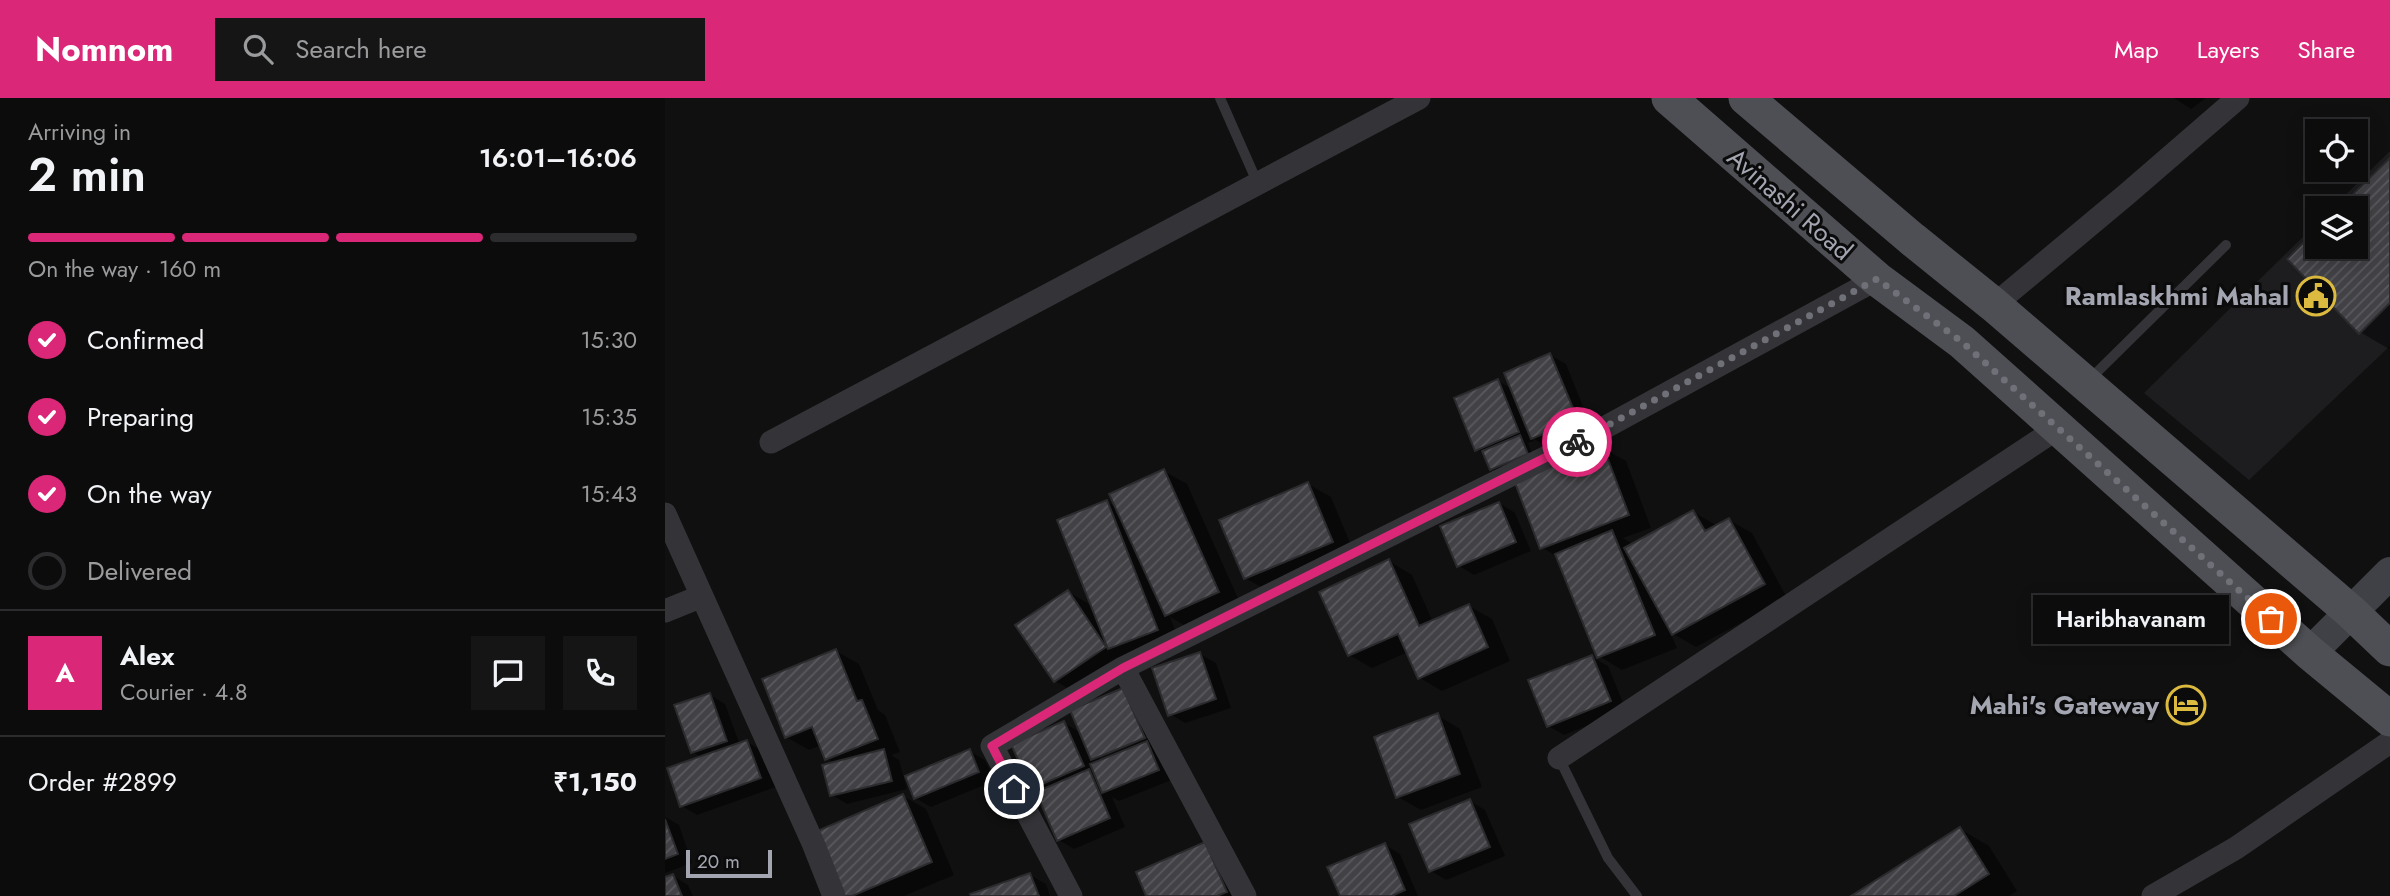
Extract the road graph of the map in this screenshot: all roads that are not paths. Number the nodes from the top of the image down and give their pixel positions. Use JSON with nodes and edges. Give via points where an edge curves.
{"nodes":[{"id":1,"x":1220,"y":98,"type":"edge"},
{"id":2,"x":1419,"y":98,"type":"edge"},
{"id":3,"x":1669,"y":98,"type":"edge"},
{"id":4,"x":1747,"y":98,"type":"edge"},
{"id":5,"x":2238,"y":98,"type":"edge"},
{"id":6,"x":1258,"y":184,"type":"junction"},
{"id":7,"x":2226,"y":246,"type":"dead end"},
{"id":8,"x":1877,"y":279,"type":"junction"},
{"id":9,"x":1994,"y":305,"type":"junction"},
{"id":10,"x":2085,"y":384,"type":"junction"},
{"id":11,"x":2058,"y":428,"type":"junction"},
{"id":12,"x":771,"y":442,"type":"dead end"},
{"id":13,"x":665,"y":514,"type":"edge"},
{"id":14,"x":2390,"y":573,"type":"edge"},
{"id":15,"x":702,"y":596,"type":"junction"},
{"id":16,"x":665,"y":611,"type":"edge"},
{"id":17,"x":2351,"y":612,"type":"junction"},
{"id":18,"x":2390,"y":649,"type":"edge"},
{"id":19,"x":2310,"y":653,"type":"junction"},
{"id":20,"x":1123,"y":668,"type":"junction"},
{"id":21,"x":2390,"y":719,"type":"edge"},
{"id":22,"x":2390,"y":741,"type":"edge"},
{"id":23,"x":1559,"y":758,"type":"joint"},
{"id":24,"x":834,"y":896,"type":"edge"},
{"id":25,"x":1071,"y":896,"type":"edge"},
{"id":26,"x":1245,"y":896,"type":"edge"},
{"id":27,"x":1637,"y":896,"type":"edge"},
{"id":28,"x":2153,"y":896,"type":"edge"}],
"edges":[{"from":1,"to":6,"type":"lane"},
{"from":2,"to":6,"type":"street"},
{"from":3,"to":8,"type":"main road","name":"Avinashi Road"},
{"from":4,"to":9,"type":"main road","name":"Avinashi Road"},
{"from":5,"to":9,"type":"street"},
{"from":6,"to":12,"type":"street"},
{"from":7,"to":10,"type":"lane"},
{"from":8,"to":11,"type":"main road","name":"Avinashi Road","via":[[1962,342]]},
{"from":8,"to":20,"type":"street","via":[[1591,435]]},
{"from":9,"to":10,"type":"main road","name":"Avinashi Road"},
{"from":10,"to":17,"type":"main road","name":"Avinashi Road"},
{"from":11,"to":19,"type":"main road","name":"Avinashi Road"},
{"from":11,"to":23,"type":"street"},
{"from":13,"to":15,"type":"street"},
{"from":14,"to":17,"type":"street"},
{"from":15,"to":16,"type":"street"},
{"from":15,"to":24,"type":"street"},
{"from":17,"to":18,"type":"main road","name":"Avinashi Road"},
{"from":17,"to":19,"type":"street"},
{"from":19,"to":21,"type":"main road","name":"Avinashi Road"},
{"from":20,"to":25,"type":"street","via":[[992,746]]},
{"from":20,"to":26,"type":"street"},
{"from":22,"to":28,"type":"street","via":[[2235,848]]},
{"from":23,"to":27,"type":"lane","via":[[1608,858]]}]}
